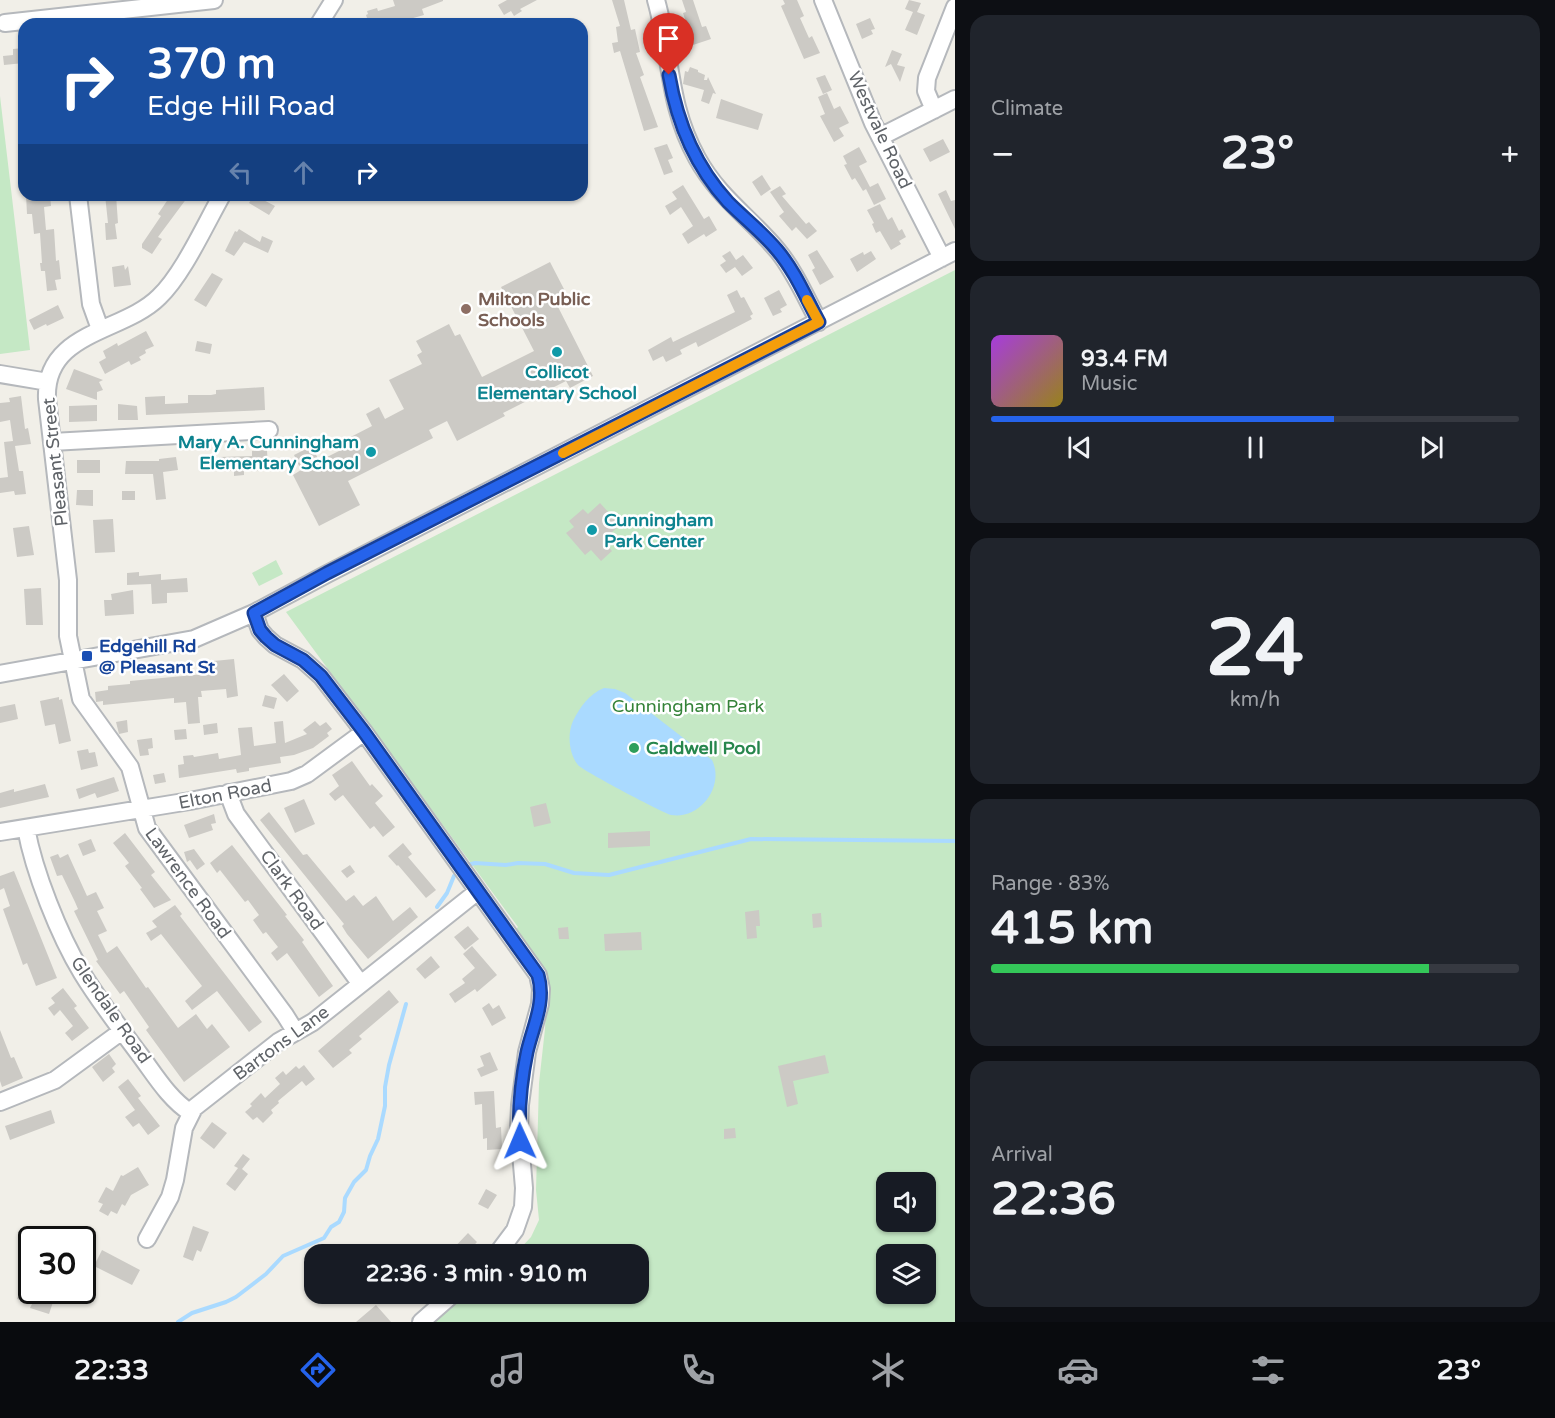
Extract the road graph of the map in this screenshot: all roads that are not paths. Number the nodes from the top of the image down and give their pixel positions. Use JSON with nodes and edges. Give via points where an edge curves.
{"nodes":[{"id":1,"x":214,"y":0,"type":"edge"},
{"id":2,"x":656,"y":0,"type":"edge"},
{"id":3,"x":823,"y":0,"type":"edge"},
{"id":4,"x":331,"y":1,"type":"edge"},
{"id":5,"x":955,"y":7,"type":"edge"},
{"id":6,"x":79,"y":18,"type":"edge"},
{"id":7,"x":321,"y":18,"type":"edge"},
{"id":8,"x":18,"y":22,"type":"edge"},
{"id":9,"x":5,"y":23,"type":"dead end"},
{"id":10,"x":955,"y":99,"type":"edge"},
{"id":11,"x":934,"y":110,"type":"junction"},
{"id":12,"x":880,"y":137,"type":"junction"},
{"id":13,"x":79,"y":201,"type":"edge"},
{"id":14,"x":219,"y":201,"type":"edge"},
{"id":15,"x":948,"y":254,"type":"edge"},
{"id":16,"x":819,"y":322,"type":"junction"},
{"id":17,"x":100,"y":329,"type":"junction"},
{"id":18,"x":0,"y":374,"type":"edge"},
{"id":19,"x":48,"y":382,"type":"junction"},
{"id":20,"x":269,"y":430,"type":"dead end"},
{"id":21,"x":52,"y":442,"type":"junction"},
{"id":22,"x":254,"y":613,"type":"junction"},
{"id":23,"x":72,"y":662,"type":"junction"},
{"id":24,"x":0,"y":674,"type":"edge"},
{"id":25,"x":364,"y":732,"type":"junction"},
{"id":26,"x":228,"y":793,"type":"junction"},
{"id":27,"x":141,"y":809,"type":"junction"},
{"id":28,"x":26,"y":828,"type":"junction"},
{"id":29,"x":0,"y":832,"type":"edge"},
{"id":30,"x":478,"y":891,"type":"junction"},
{"id":31,"x":360,"y":983,"type":"junction"},
{"id":32,"x":122,"y":1031,"type":"junction"},
{"id":33,"x":295,"y":1031,"type":"junction"},
{"id":34,"x":0,"y":1102,"type":"edge"},
{"id":35,"x":191,"y":1113,"type":"junction"},
{"id":36,"x":147,"y":1239,"type":"dead end"},
{"id":37,"x":504,"y":1244,"type":"edge"},
{"id":38,"x":441,"y":1304,"type":"edge"},
{"id":39,"x":421,"y":1322,"type":"edge"}],
"edges":[{"from":1,"to":6,"type":"street"},
{"from":2,"to":16,"type":"street","via":[[673,98],[694,154],[722,195],[786,261]]},
{"from":3,"to":12,"type":"street","name":"Westvale Road"},
{"from":4,"to":7,"type":"street"},
{"from":5,"to":11,"type":"street","via":[[927,78],[926,91]]},
{"from":8,"to":9,"type":"street"},
{"from":10,"to":11,"type":"street"},
{"from":11,"to":12,"type":"street"},
{"from":12,"to":15,"type":"street","name":"Westvale Road"},
{"from":13,"to":17,"type":"street","via":[[91,304]]},
{"from":14,"to":17,"type":"street","name":"Pleasant Street","via":[[165,291],[147,307]]},
{"from":15,"to":16,"type":"street"},
{"from":16,"to":22,"type":"street"},
{"from":17,"to":19,"type":"street","name":"Pleasant Street","via":[[63,355]]},
{"from":18,"to":19,"type":"street"},
{"from":19,"to":21,"type":"street","name":"Pleasant Street"},
{"from":20,"to":21,"type":"street"},
{"from":21,"to":23,"type":"street","name":"Pleasant Street"},
{"from":22,"to":23,"type":"street","via":[[182,642]]},
{"from":22,"to":25,"type":"street","via":[[266,637],[312,667]]},
{"from":23,"to":24,"type":"street"},
{"from":23,"to":27,"type":"street","name":"Lawrence Road","via":[[81,699],[130,767]]},
{"from":25,"to":26,"type":"street","name":"Elton Road","via":[[302,777]]},
{"from":25,"to":30,"type":"street"},
{"from":26,"to":27,"type":"street","name":"Elton Road"},
{"from":26,"to":31,"type":"street","name":"Clark Road","via":[[236,814]]},
{"from":27,"to":28,"type":"street","name":"Elton Road"},
{"from":27,"to":33,"type":"street","name":"Lawrence Road","via":[[147,828]]},
{"from":28,"to":29,"type":"street","name":"Elton Road"},
{"from":28,"to":32,"type":"street","name":"Glendale Road","via":[[33,859],[68,948]]},
{"from":30,"to":31,"type":"street","name":"Bartons Lane"},
{"from":30,"to":37,"type":"street","via":[[535,969],[541,988],[520,1105],[523,1207],[515,1230]]},
{"from":31,"to":33,"type":"street","name":"Bartons Lane","via":[[313,1022]]},
{"from":32,"to":34,"type":"street","via":[[55,1080]]},
{"from":32,"to":35,"type":"street","name":"Glendale Road","via":[[172,1097]]},
{"from":33,"to":35,"type":"street","name":"Bartons Lane"},
{"from":35,"to":36,"type":"street","name":"Bartons Lane","via":[[182,1134],[172,1189]]},
{"from":38,"to":39,"type":"street"}]}
